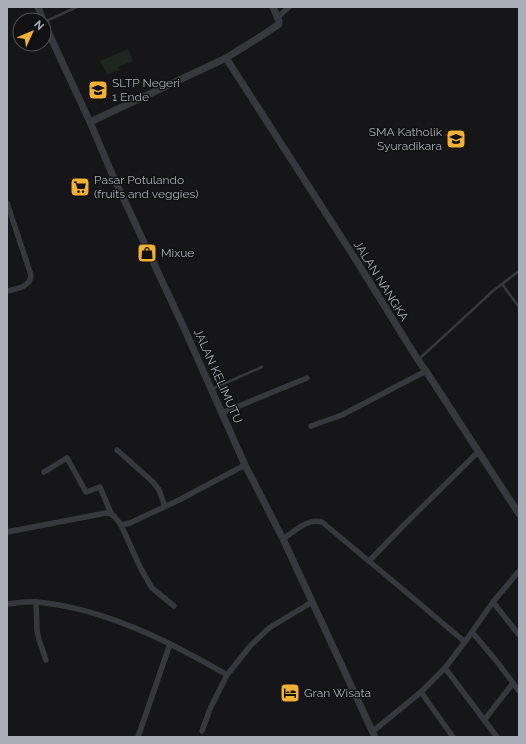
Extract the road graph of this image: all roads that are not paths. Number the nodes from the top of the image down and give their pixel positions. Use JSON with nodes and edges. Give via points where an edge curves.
{"nodes":[{"id":1,"x":77,"y":7,"type":"edge"},
{"id":2,"x":273,"y":7,"type":"edge"},
{"id":3,"x":289,"y":7,"type":"edge"},
{"id":4,"x":278,"y":17,"type":"junction"},
{"id":5,"x":52,"y":18,"type":"edge"},
{"id":6,"x":52,"y":39,"type":"edge"},
{"id":7,"x":226,"y":58,"type":"junction"},
{"id":8,"x":90,"y":122,"type":"junction"},
{"id":9,"x":7,"y":203,"type":"edge"},
{"id":10,"x":519,"y":271,"type":"edge"},
{"id":11,"x":502,"y":284,"type":"junction"},
{"id":12,"x":7,"y":291,"type":"edge"},
{"id":13,"x":519,"y":307,"type":"edge"},
{"id":14,"x":418,"y":360,"type":"junction"},
{"id":15,"x":262,"y":367,"type":"dead end"},
{"id":16,"x":426,"y":371,"type":"junction"},
{"id":17,"x":307,"y":378,"type":"dead end"},
{"id":18,"x":211,"y":389,"type":"junction"},
{"id":19,"x":222,"y":413,"type":"junction"},
{"id":20,"x":311,"y":426,"type":"dead end"},
{"id":21,"x":117,"y":450,"type":"dead end"},
{"id":22,"x":478,"y":452,"type":"junction"},
{"id":23,"x":245,"y":465,"type":"junction"},
{"id":24,"x":44,"y":472,"type":"dead end"},
{"id":25,"x":166,"y":506,"type":"junction"},
{"id":26,"x":110,"y":513,"type":"junction"},
{"id":27,"x":519,"y":514,"type":"edge"},
{"id":28,"x":122,"y":526,"type":"junction"},
{"id":29,"x":7,"y":532,"type":"edge"},
{"id":30,"x":283,"y":539,"type":"junction"},
{"id":31,"x":369,"y":561,"type":"junction"},
{"id":32,"x":519,"y":571,"type":"edge"},
{"id":33,"x":36,"y":602,"type":"junction"},
{"id":34,"x":312,"y":602,"type":"junction"},
{"id":35,"x":493,"y":602,"type":"junction"},
{"id":36,"x":7,"y":604,"type":"edge"},
{"id":37,"x":174,"y":606,"type":"dead end"},
{"id":38,"x":472,"y":632,"type":"junction"},
{"id":39,"x":519,"y":635,"type":"edge"},
{"id":40,"x":465,"y":642,"type":"junction"},
{"id":41,"x":170,"y":644,"type":"junction"},
{"id":42,"x":46,"y":660,"type":"dead end"},
{"id":43,"x":445,"y":668,"type":"junction"},
{"id":44,"x":228,"y":675,"type":"junction"},
{"id":45,"x":513,"y":683,"type":"junction"},
{"id":46,"x":519,"y":691,"type":"edge"},
{"id":47,"x":421,"y":692,"type":"junction"},
{"id":48,"x":485,"y":719,"type":"junction"},
{"id":49,"x":202,"y":731,"type":"dead end"},
{"id":50,"x":374,"y":734,"type":"edge"},
{"id":51,"x":138,"y":737,"type":"edge"},
{"id":52,"x":453,"y":737,"type":"edge"},
{"id":53,"x":498,"y":737,"type":"edge"}],
"edges":[{"from":1,"to":5,"type":"lane"},
{"from":2,"to":4,"type":"street"},
{"from":3,"to":4,"type":"street"},
{"from":4,"to":7,"type":"street","via":[[277,26]]},
{"from":6,"to":8,"type":"street","name":"JALAN KELIMUTU"},
{"from":7,"to":8,"type":"street"},
{"from":7,"to":14,"type":"street","name":"JALAN NANGKA"},
{"from":8,"to":18,"type":"street","name":"JALAN KELIMUTU"},
{"from":9,"to":12,"type":"street","via":[[31,275],[31,279],[24,286]]},
{"from":10,"to":11,"type":"lane"},
{"from":11,"to":13,"type":"lane"},
{"from":11,"to":14,"type":"lane"},
{"from":14,"to":16,"type":"street","name":"JALAN NANGKA"},
{"from":15,"to":18,"type":"lane"},
{"from":16,"to":20,"type":"street","via":[[342,414]]},
{"from":16,"to":22,"type":"street","name":"JALAN NANGKA"},
{"from":17,"to":19,"type":"street"},
{"from":18,"to":19,"type":"street","name":"JALAN KELIMUTU"},
{"from":19,"to":23,"type":"street","name":"JALAN KELIMUTU"},
{"from":21,"to":25,"type":"street","via":[[153,482],[160,490]]},
{"from":22,"to":27,"type":"street","name":"JALAN NANGKA"},
{"from":22,"to":31,"type":"street"},
{"from":23,"to":25,"type":"street"},
{"from":23,"to":30,"type":"street","name":"JALAN KELIMUTU"},
{"from":24,"to":26,"type":"street","via":[[67,458],[86,492],[100,487]]},
{"from":25,"to":28,"type":"street"},
{"from":26,"to":28,"type":"street"},
{"from":26,"to":29,"type":"street"},
{"from":28,"to":37,"type":"street","via":[[140,569],[152,588]]},
{"from":30,"to":31,"type":"street","via":[[307,523],[322,522]]},
{"from":30,"to":34,"type":"street","name":"JALAN KELIMUTU"},
{"from":31,"to":40,"type":"street"},
{"from":32,"to":35,"type":"street"},
{"from":33,"to":36,"type":"street"},
{"from":33,"to":41,"type":"street","via":[[73,608],[116,621]]},
{"from":33,"to":42,"type":"street","via":[[37,630]]},
{"from":34,"to":44,"type":"street","via":[[269,628],[251,645]]},
{"from":34,"to":50,"type":"street","name":"JALAN KELIMUTU"},
{"from":35,"to":38,"type":"street"},
{"from":35,"to":39,"type":"street"},
{"from":38,"to":40,"type":"street"},
{"from":38,"to":45,"type":"street"},
{"from":40,"to":43,"type":"street"},
{"from":41,"to":44,"type":"street"},
{"from":41,"to":51,"type":"street"},
{"from":43,"to":47,"type":"street"},
{"from":43,"to":48,"type":"street"},
{"from":44,"to":49,"type":"street","via":[[210,709]]},
{"from":45,"to":46,"type":"street"},
{"from":45,"to":48,"type":"street"},
{"from":47,"to":50,"type":"street"},
{"from":47,"to":52,"type":"street"},
{"from":48,"to":53,"type":"street"}]}
